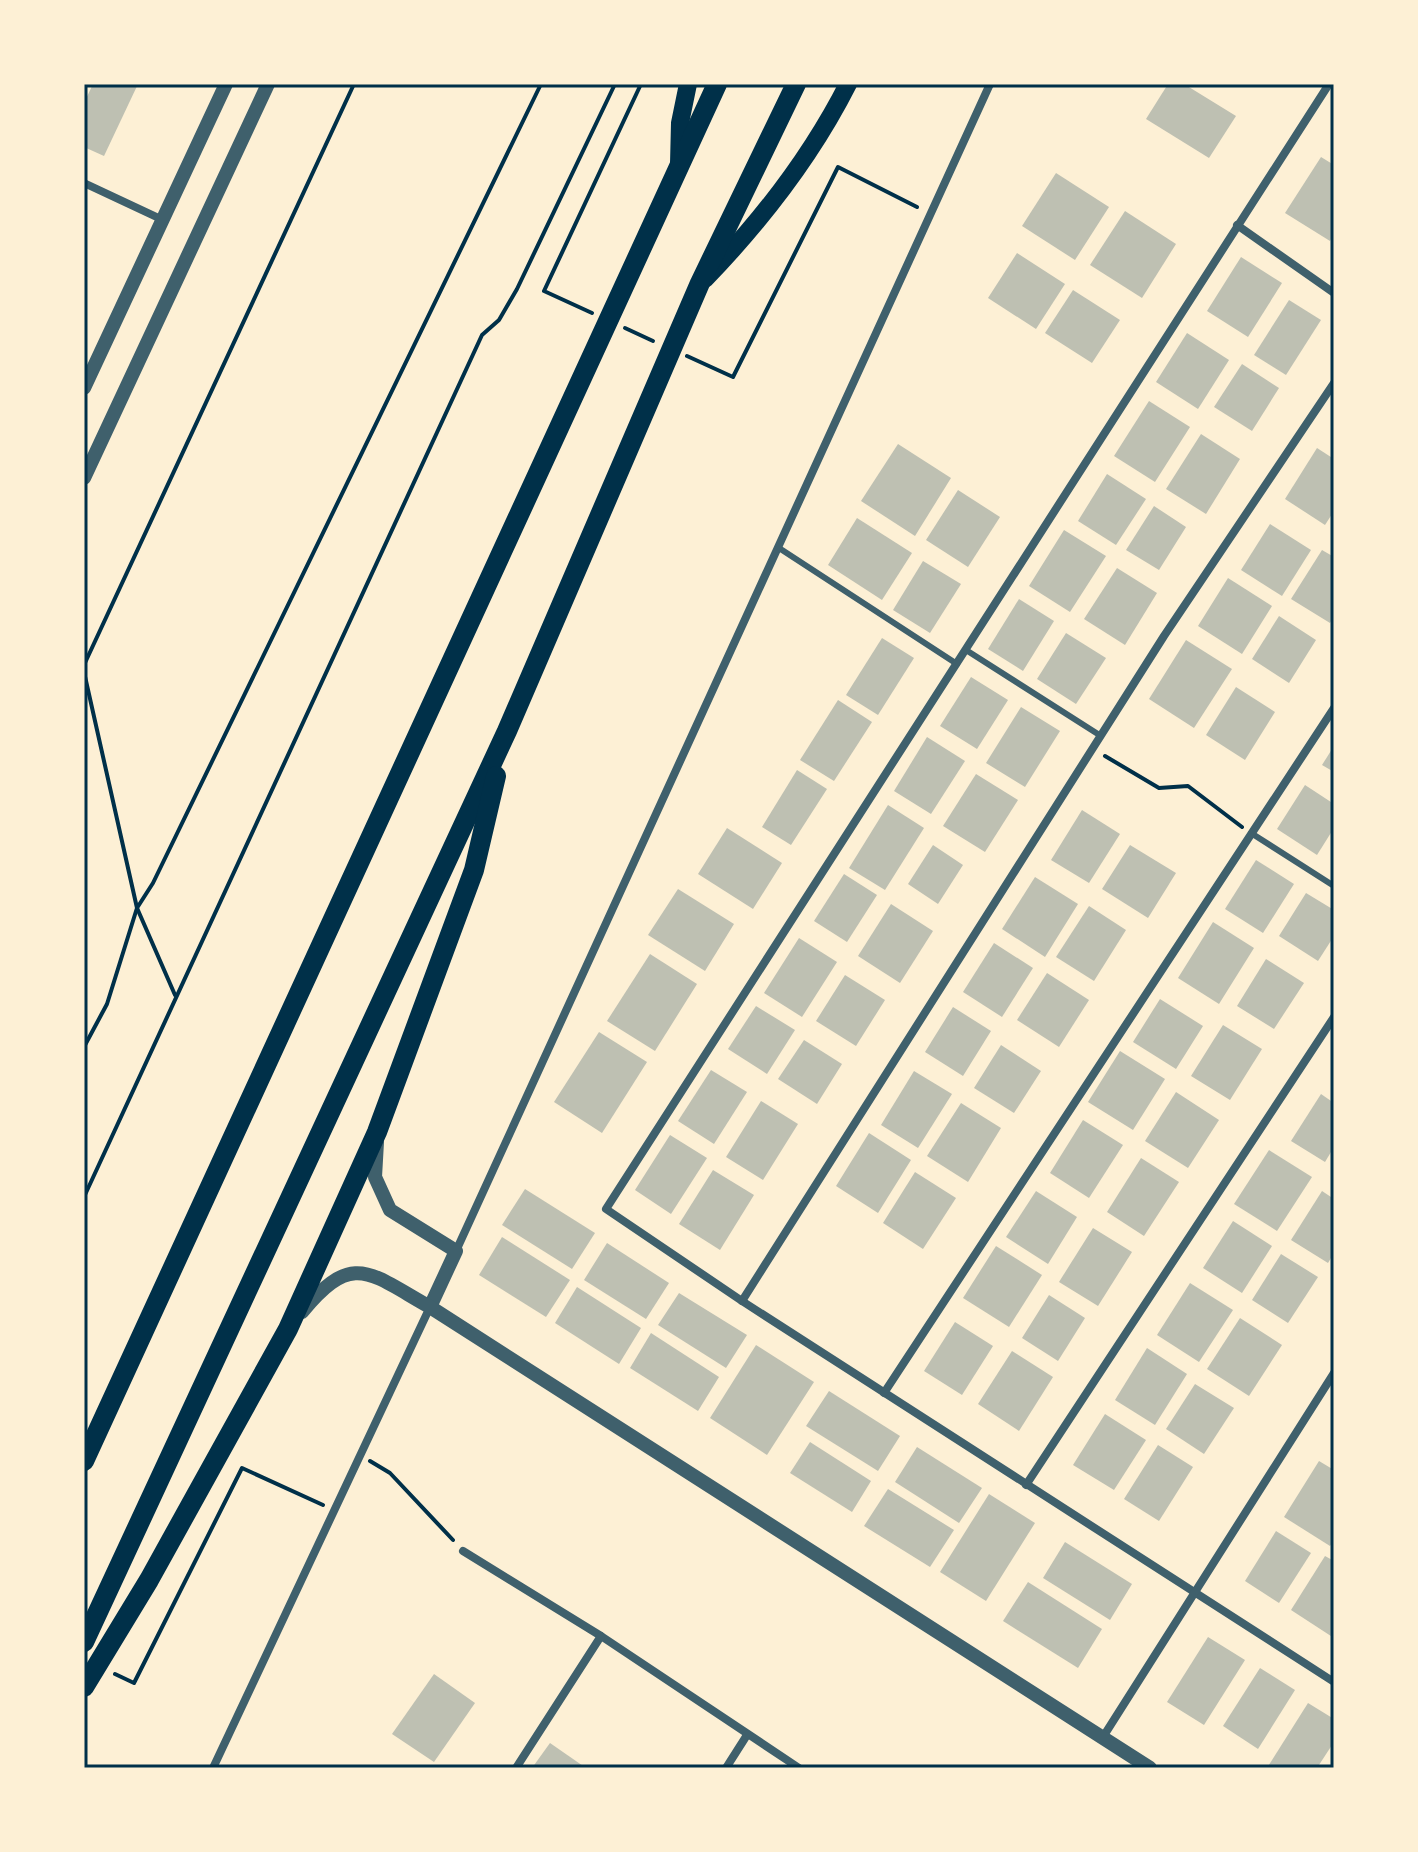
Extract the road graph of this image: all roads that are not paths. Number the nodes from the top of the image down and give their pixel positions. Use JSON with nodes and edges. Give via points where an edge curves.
{"nodes":[{"id":1,"x":226,"y":84,"type":"edge"},
{"id":2,"x":268,"y":84,"type":"edge"},
{"id":3,"x":688,"y":84,"type":"edge"},
{"id":4,"x":717,"y":84,"type":"edge"},
{"id":5,"x":796,"y":84,"type":"edge"},
{"id":6,"x":848,"y":84,"type":"edge"},
{"id":7,"x":990,"y":84,"type":"edge"},
{"id":8,"x":1329,"y":84,"type":"edge"},
{"id":9,"x":679,"y":165,"type":"junction"},
{"id":10,"x":84,"y":183,"type":"edge"},
{"id":11,"x":163,"y":221,"type":"junction"},
{"id":12,"x":1237,"y":225,"type":"junction"},
{"id":13,"x":700,"y":283,"type":"junction"},
{"id":14,"x":1334,"y":293,"type":"edge"},
{"id":15,"x":1334,"y":383,"type":"edge"},
{"id":16,"x":84,"y":388,"type":"edge"},
{"id":17,"x":84,"y":478,"type":"edge"},
{"id":18,"x":779,"y":548,"type":"junction"},
{"id":19,"x":966,"y":650,"type":"junction"},
{"id":20,"x":957,"y":664,"type":"junction"},
{"id":21,"x":1334,"y":708,"type":"edge"},
{"id":22,"x":507,"y":731,"type":"junction"},
{"id":23,"x":1101,"y":736,"type":"junction"},
{"id":24,"x":1251,"y":833,"type":"junction"},
{"id":25,"x":1334,"y":886,"type":"edge"},
{"id":26,"x":1334,"y":1017,"type":"edge"},
{"id":27,"x":377,"y":1132,"type":"junction"},
{"id":28,"x":456,"y":1251,"type":"junction"},
{"id":29,"x":742,"y":1301,"type":"junction"},
{"id":30,"x":430,"y":1307,"type":"junction"},
{"id":31,"x":288,"y":1329,"type":"junction"},
{"id":32,"x":1334,"y":1373,"type":"edge"},
{"id":33,"x":884,"y":1393,"type":"junction"},
{"id":34,"x":84,"y":1461,"type":"edge"},
{"id":35,"x":1026,"y":1485,"type":"junction"},
{"id":36,"x":463,"y":1551,"type":"road end"},
{"id":37,"x":1195,"y":1594,"type":"junction"},
{"id":38,"x":601,"y":1636,"type":"junction"},
{"id":39,"x":84,"y":1642,"type":"edge"},
{"id":40,"x":1334,"y":1682,"type":"edge"},
{"id":41,"x":84,"y":1687,"type":"edge"},
{"id":42,"x":747,"y":1735,"type":"junction"},
{"id":43,"x":1103,"y":1737,"type":"junction"},
{"id":44,"x":213,"y":1768,"type":"edge"},
{"id":45,"x":516,"y":1768,"type":"edge"},
{"id":46,"x":726,"y":1768,"type":"edge"},
{"id":47,"x":799,"y":1768,"type":"edge"},
{"id":48,"x":1150,"y":1768,"type":"edge"}],
"edges":[{"from":1,"to":11,"type":"street"},
{"from":2,"to":17,"type":"street"},
{"from":3,"to":9,"type":"main road"},
{"from":4,"to":9,"type":"highway"},
{"from":5,"to":13,"type":"highway"},
{"from":6,"to":13,"type":"main road","via":[[824,131],[786,185]]},
{"from":7,"to":18,"type":"street"},
{"from":8,"to":12,"type":"street"},
{"from":9,"to":34,"type":"highway"},
{"from":10,"to":11,"type":"street"},
{"from":11,"to":16,"type":"street"},
{"from":12,"to":14,"type":"street"},
{"from":12,"to":19,"type":"street"},
{"from":13,"to":22,"type":"highway"},
{"from":15,"to":23,"type":"street"},
{"from":18,"to":20,"type":"lane"},
{"from":18,"to":28,"type":"street"},
{"from":19,"to":20,"type":"street"},
{"from":19,"to":23,"type":"lane"},
{"from":20,"to":29,"type":"street","via":[[606,1209]]},
{"from":21,"to":24,"type":"street"},
{"from":22,"to":27,"type":"highway","via":[[474,870]]},
{"from":22,"to":39,"type":"highway"},
{"from":23,"to":29,"type":"street"},
{"from":24,"to":25,"type":"lane"},
{"from":24,"to":33,"type":"street"},
{"from":26,"to":35,"type":"street"},
{"from":27,"to":28,"type":"street","via":[[375,1177],[390,1210]]},
{"from":27,"to":31,"type":"highway"},
{"from":28,"to":30,"type":"street"},
{"from":29,"to":33,"type":"street"},
{"from":30,"to":31,"type":"street","via":[[379,1278],[346,1273],[313,1298]]},
{"from":30,"to":43,"type":"street"},
{"from":30,"to":44,"type":"street"},
{"from":31,"to":41,"type":"highway"},
{"from":32,"to":37,"type":"street"},
{"from":33,"to":35,"type":"street"},
{"from":35,"to":37,"type":"street"},
{"from":36,"to":38,"type":"street"},
{"from":37,"to":40,"type":"street"},
{"from":37,"to":43,"type":"street"},
{"from":38,"to":42,"type":"street"},
{"from":38,"to":45,"type":"street"},
{"from":42,"to":46,"type":"street"},
{"from":42,"to":47,"type":"street"},
{"from":43,"to":48,"type":"street"}]}
